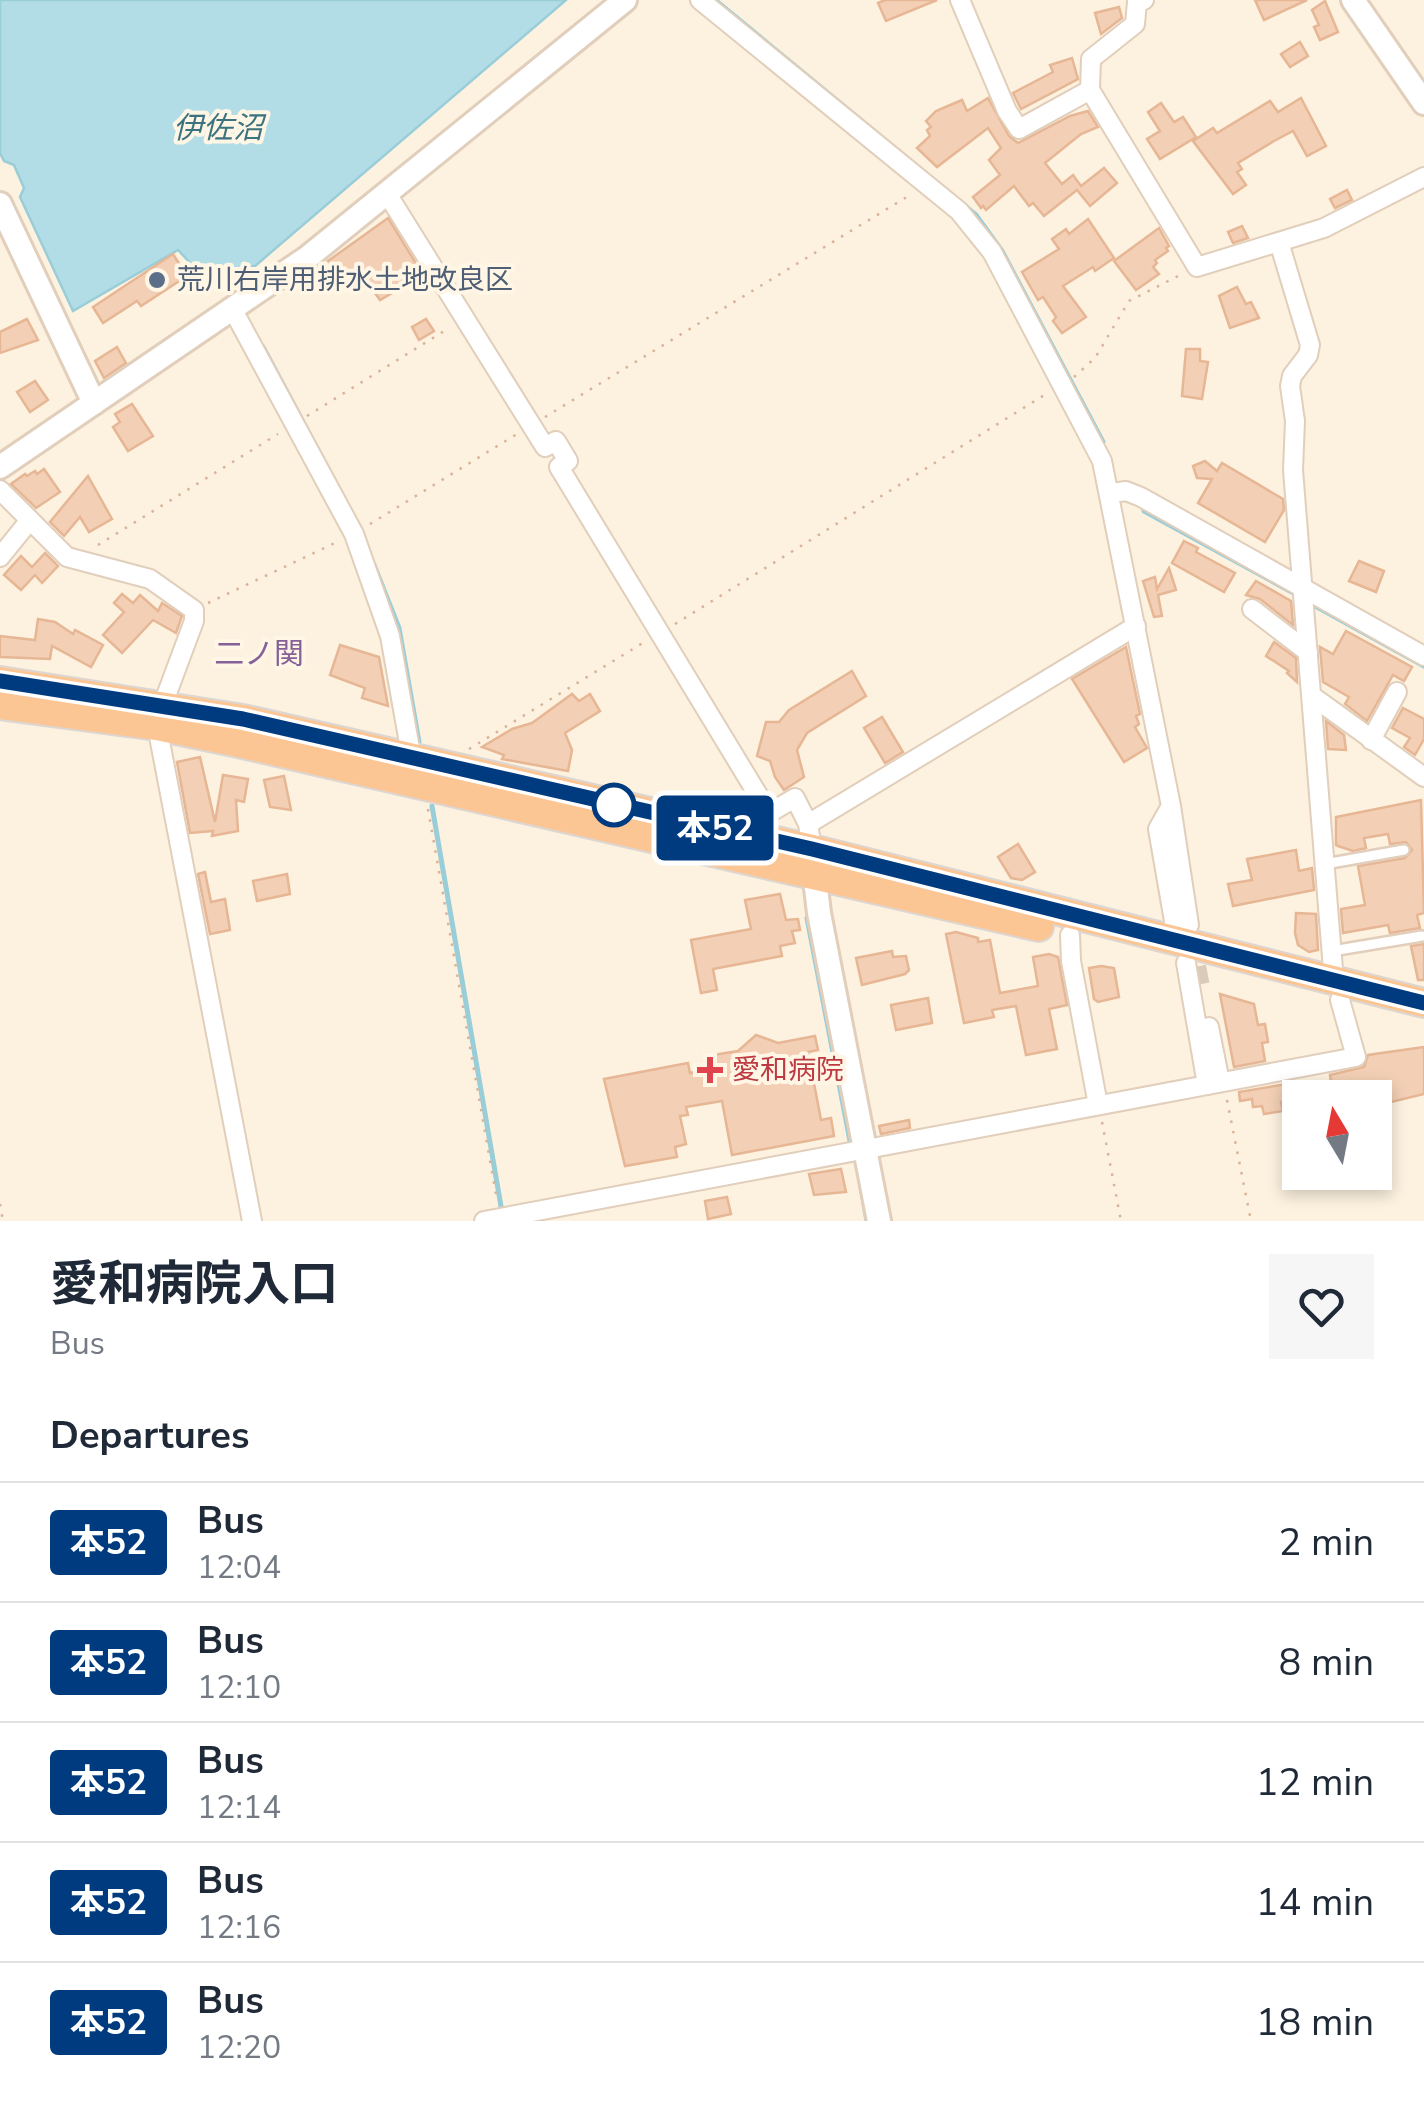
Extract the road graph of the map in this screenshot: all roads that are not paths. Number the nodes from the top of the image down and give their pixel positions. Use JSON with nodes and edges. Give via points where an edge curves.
{"nodes":[{"id":1,"x":625,"y":0,"type":"edge"},
{"id":2,"x":700,"y":0,"type":"edge"},
{"id":3,"x":960,"y":0,"type":"edge"},
{"id":4,"x":1144,"y":0,"type":"edge"},
{"id":5,"x":1354,"y":0,"type":"edge"},
{"id":6,"x":1090,"y":90,"type":"junction"},
{"id":7,"x":1424,"y":103,"type":"edge"},
{"id":8,"x":1424,"y":177,"type":"edge"},
{"id":9,"x":386,"y":192,"type":"junction"},
{"id":10,"x":0,"y":204,"type":"edge"},
{"id":11,"x":1279,"y":242,"type":"junction"},
{"id":12,"x":233,"y":310,"type":"junction"},
{"id":13,"x":94,"y":403,"type":"junction"},
{"id":14,"x":0,"y":467,"type":"edge"},
{"id":15,"x":0,"y":490,"type":"edge"},
{"id":16,"x":1111,"y":493,"type":"junction"},
{"id":17,"x":30,"y":520,"type":"junction"},
{"id":18,"x":0,"y":557,"type":"edge"},
{"id":19,"x":1304,"y":591,"type":"junction"},
{"id":20,"x":1252,"y":609,"type":"dead end"},
{"id":21,"x":1136,"y":626,"type":"junction"},
{"id":22,"x":1308,"y":652,"type":"junction"},
{"id":23,"x":1424,"y":656,"type":"edge"},
{"id":24,"x":0,"y":681,"type":"edge"},
{"id":25,"x":1398,"y":692,"type":"dead end"},
{"id":26,"x":1312,"y":696,"type":"junction"},
{"id":27,"x":0,"y":705,"type":"edge"},
{"id":28,"x":160,"y":715,"type":"junction"},
{"id":29,"x":1371,"y":740,"type":"junction"},
{"id":30,"x":418,"y":772,"type":"junction"},
{"id":31,"x":1424,"y":777,"type":"edge"},
{"id":32,"x":811,"y":849,"type":"junction"},
{"id":33,"x":1404,"y":850,"type":"dead end"},
{"id":34,"x":1325,"y":864,"type":"junction"},
{"id":35,"x":1070,"y":934,"type":"junction"},
{"id":36,"x":1422,"y":936,"type":"edge"},
{"id":37,"x":1184,"y":944,"type":"junction"},
{"id":38,"x":1332,"y":952,"type":"junction"},
{"id":39,"x":1201,"y":988,"type":"tunnel mouth"},
{"id":40,"x":1337,"y":991,"type":"junction"},
{"id":41,"x":1424,"y":1003,"type":"edge"},
{"id":42,"x":1424,"y":1020,"type":"edge"},
{"id":43,"x":1217,"y":1083,"type":"junction"},
{"id":44,"x":1098,"y":1106,"type":"junction"},
{"id":45,"x":865,"y":1152,"type":"junction"},
{"id":46,"x":492,"y":1220,"type":"edge"},
{"id":47,"x":252,"y":1221,"type":"edge"},
{"id":48,"x":879,"y":1221,"type":"edge"}],
"edges":[{"from":1,"to":9,"type":"street"},
{"from":2,"to":16,"type":"street","via":[[960,211],[992,252],[1068,381]]},
{"from":3,"to":6,"type":"street","via":[[1019,129]]},
{"from":4,"to":6,"type":"street","via":[[1137,2],[1135,24],[1092,59]]},
{"from":5,"to":7,"type":"street"},
{"from":6,"to":11,"type":"street","via":[[1197,267]]},
{"from":8,"to":11,"type":"street","via":[[1324,228]]},
{"from":9,"to":12,"type":"street"},
{"from":9,"to":32,"type":"street","via":[[545,447],[556,441],[568,461],[559,467],[769,812],[795,798]]},
{"from":10,"to":13,"type":"street"},
{"from":11,"to":19,"type":"street","via":[[1310,345],[1290,386]]},
{"from":12,"to":13,"type":"street"},
{"from":12,"to":30,"type":"street","via":[[301,420],[358,531],[390,636]]},
{"from":13,"to":14,"type":"street"},
{"from":15,"to":17,"type":"street"},
{"from":16,"to":19,"type":"street","via":[[1142,496]]},
{"from":16,"to":21,"type":"street"},
{"from":17,"to":18,"type":"street"},
{"from":17,"to":28,"type":"street","via":[[66,557],[150,579],[194,610]]},
{"from":19,"to":22,"type":"street"},
{"from":19,"to":23,"type":"street"},
{"from":20,"to":22,"type":"street"},
{"from":21,"to":32,"type":"street"},
{"from":21,"to":37,"type":"street","via":[[1171,806],[1158,829]]},
{"from":22,"to":26,"type":"street"},
{"from":24,"to":28,"type":"highway"},
{"from":25,"to":29,"type":"street"},
{"from":26,"to":29,"type":"street"},
{"from":26,"to":34,"type":"street"},
{"from":27,"to":28,"type":"highway"},
{"from":28,"to":30,"type":"highway"},
{"from":28,"to":47,"type":"street"},
{"from":29,"to":31,"type":"street"},
{"from":30,"to":32,"type":"highway"},
{"from":30,"to":32,"type":"highway","via":[[454,769]]},
{"from":32,"to":35,"type":"highway"},
{"from":32,"to":37,"type":"highway"},
{"from":32,"to":45,"type":"street"},
{"from":33,"to":34,"type":"lane"},
{"from":34,"to":38,"type":"street"},
{"from":35,"to":37,"type":"highway"},
{"from":35,"to":44,"type":"street"},
{"from":36,"to":38,"type":"lane"},
{"from":37,"to":40,"type":"highway"},
{"from":37,"to":43,"type":"street"},
{"from":38,"to":40,"type":"street"},
{"from":39,"to":43,"type":"street"},
{"from":40,"to":41,"type":"highway"},
{"from":40,"to":42,"type":"highway"},
{"from":40,"to":43,"type":"street","via":[[1356,1058]]},
{"from":43,"to":44,"type":"street"},
{"from":44,"to":45,"type":"street"},
{"from":45,"to":46,"type":"street"},
{"from":45,"to":48,"type":"street"}]}
